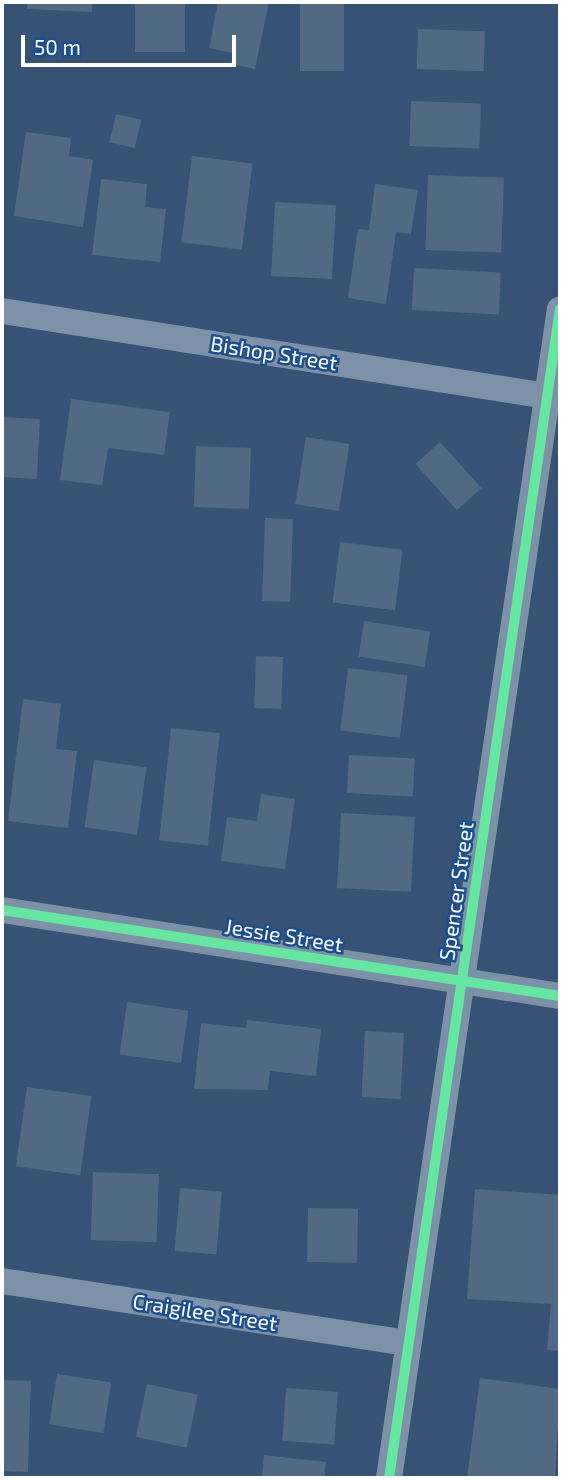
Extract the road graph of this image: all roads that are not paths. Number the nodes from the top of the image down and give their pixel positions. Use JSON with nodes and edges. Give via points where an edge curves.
{"nodes":[{"id":1,"x":560,"y":309,"type":"edge"},
{"id":2,"x":2,"y":312,"type":"edge"},
{"id":3,"x":547,"y":396,"type":"junction"},
{"id":4,"x":2,"y":910,"type":"edge"},
{"id":5,"x":463,"y":983,"type":"junction"},
{"id":6,"x":560,"y":996,"type":"edge"},
{"id":7,"x":2,"y":1280,"type":"edge"},
{"id":8,"x":408,"y":1343,"type":"junction"},
{"id":9,"x":388,"y":1478,"type":"edge"}],
"edges":[{"from":1,"to":3,"type":"street","name":"Spencer Street"},
{"from":2,"to":3,"type":"street","name":"Bishop Street"},
{"from":3,"to":5,"type":"street","name":"Spencer Street"},
{"from":4,"to":5,"type":"street","name":"Jessie Street"},
{"from":5,"to":6,"type":"street","name":"Jessie Street"},
{"from":5,"to":8,"type":"street","name":"Spencer Street"},
{"from":7,"to":8,"type":"street","name":"Craigilee Street"},
{"from":8,"to":9,"type":"street","name":"Spencer Street"}]}
